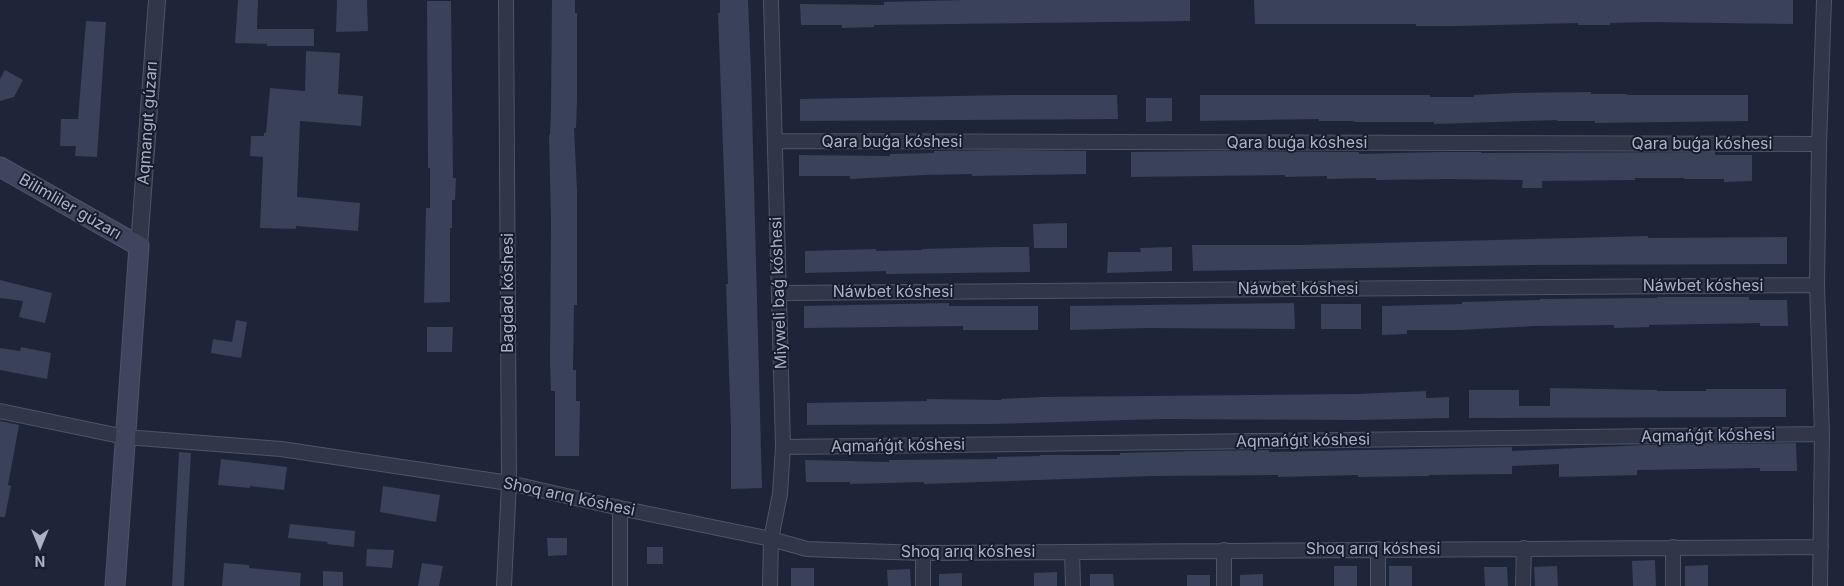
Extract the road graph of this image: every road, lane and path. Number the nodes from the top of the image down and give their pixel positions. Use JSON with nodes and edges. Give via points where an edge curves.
{"nodes":[{"id":1,"x":157,"y":0,"type":"edge"},
{"id":2,"x":506,"y":0,"type":"edge"},
{"id":3,"x":771,"y":0,"type":"edge"},
{"id":4,"x":1824,"y":0,"type":"edge"},
{"id":5,"x":775,"y":142,"type":"junction"},
{"id":6,"x":1819,"y":144,"type":"junction"},
{"id":7,"x":0,"y":167,"type":"edge"},
{"id":8,"x":139,"y":246,"type":"junction"},
{"id":9,"x":1817,"y":285,"type":"junction"},
{"id":10,"x":779,"y":293,"type":"junction"},
{"id":11,"x":0,"y":411,"type":"edge"},
{"id":12,"x":1822,"y":434,"type":"junction"},
{"id":13,"x":126,"y":437,"type":"junction"},
{"id":14,"x":783,"y":447,"type":"junction"},
{"id":15,"x":509,"y":482,"type":"junction"},
{"id":16,"x":620,"y":508,"type":"junction"},
{"id":17,"x":771,"y":539,"type":"junction"},
{"id":18,"x":1673,"y":546,"type":"junction"},
{"id":19,"x":1821,"y":547,"type":"junction"},
{"id":20,"x":1524,"y":548,"type":"junction"},
{"id":21,"x":1378,"y":549,"type":"junction"},
{"id":22,"x":1224,"y":550,"type":"junction"},
{"id":23,"x":1072,"y":552,"type":"junction"},
{"id":24,"x":923,"y":553,"type":"junction"},
{"id":25,"x":115,"y":586,"type":"edge"},
{"id":26,"x":504,"y":586,"type":"edge"},
{"id":27,"x":620,"y":586,"type":"edge"},
{"id":28,"x":770,"y":586,"type":"edge"},
{"id":29,"x":923,"y":586,"type":"edge"},
{"id":30,"x":1073,"y":586,"type":"edge"},
{"id":31,"x":1224,"y":586,"type":"edge"},
{"id":32,"x":1378,"y":586,"type":"edge"},
{"id":33,"x":1524,"y":586,"type":"edge"},
{"id":34,"x":1673,"y":586,"type":"edge"},
{"id":35,"x":1820,"y":586,"type":"edge"}],
"edges":[{"from":1,"to":8,"type":"street","name":"Aqmangıt gúzarı"},
{"from":2,"to":15,"type":"street","name":"Bagdad kóshesi"},
{"from":3,"to":5,"type":"street","name":"Miyweli baǵ kóshesi"},
{"from":4,"to":6,"type":"street"},
{"from":5,"to":6,"type":"street","name":"Qara buǵa kóshesi"},
{"from":5,"to":10,"type":"street","name":"Miyweli baǵ kóshesi"},
{"from":6,"to":9,"type":"street"},
{"from":7,"to":8,"type":"main road","name":"Bilimliler gúzarı"},
{"from":8,"to":13,"type":"main road"},
{"from":9,"to":10,"type":"street","name":"Náwbet kóshesi"},
{"from":9,"to":12,"type":"street"},
{"from":10,"to":14,"type":"street","name":"Miyweli baǵ kóshesi"},
{"from":11,"to":13,"type":"street","name":"Shoq arıq kóshesi"},
{"from":12,"to":14,"type":"street","name":"Aqmańǵıt kóshesi"},
{"from":12,"to":19,"type":"street"},
{"from":13,"to":15,"type":"street","name":"Shoq arıq kóshesi","via":[[282,449]]},
{"from":13,"to":25,"type":"main road"},
{"from":14,"to":17,"type":"street","name":"Miyweli baǵ kóshesi","via":[[780,494]]},
{"from":15,"to":16,"type":"street","name":"Shoq arıq kóshesi"},
{"from":15,"to":26,"type":"street","name":"Bagdad kóshesi"},
{"from":16,"to":17,"type":"street","name":"Shoq arıq kóshesi"},
{"from":16,"to":27,"type":"street"},
{"from":17,"to":24,"type":"street","name":"Shoq arıq kóshesi","via":[[807,548]]},
{"from":17,"to":28,"type":"street","name":"Miyweli baǵ kóshesi"},
{"from":18,"to":19,"type":"street","name":"Shoq arıq kóshesi"},
{"from":18,"to":20,"type":"street","name":"Shoq arıq kóshesi"},
{"from":18,"to":34,"type":"street"},
{"from":19,"to":35,"type":"street"},
{"from":20,"to":21,"type":"street","name":"Shoq arıq kóshesi"},
{"from":20,"to":33,"type":"street"},
{"from":21,"to":22,"type":"street","name":"Shoq arıq kóshesi"},
{"from":21,"to":32,"type":"street"},
{"from":22,"to":23,"type":"street","name":"Shoq arıq kóshesi"},
{"from":22,"to":31,"type":"street"},
{"from":23,"to":24,"type":"street","name":"Shoq arıq kóshesi"},
{"from":23,"to":30,"type":"street"},
{"from":24,"to":29,"type":"street"}]}
